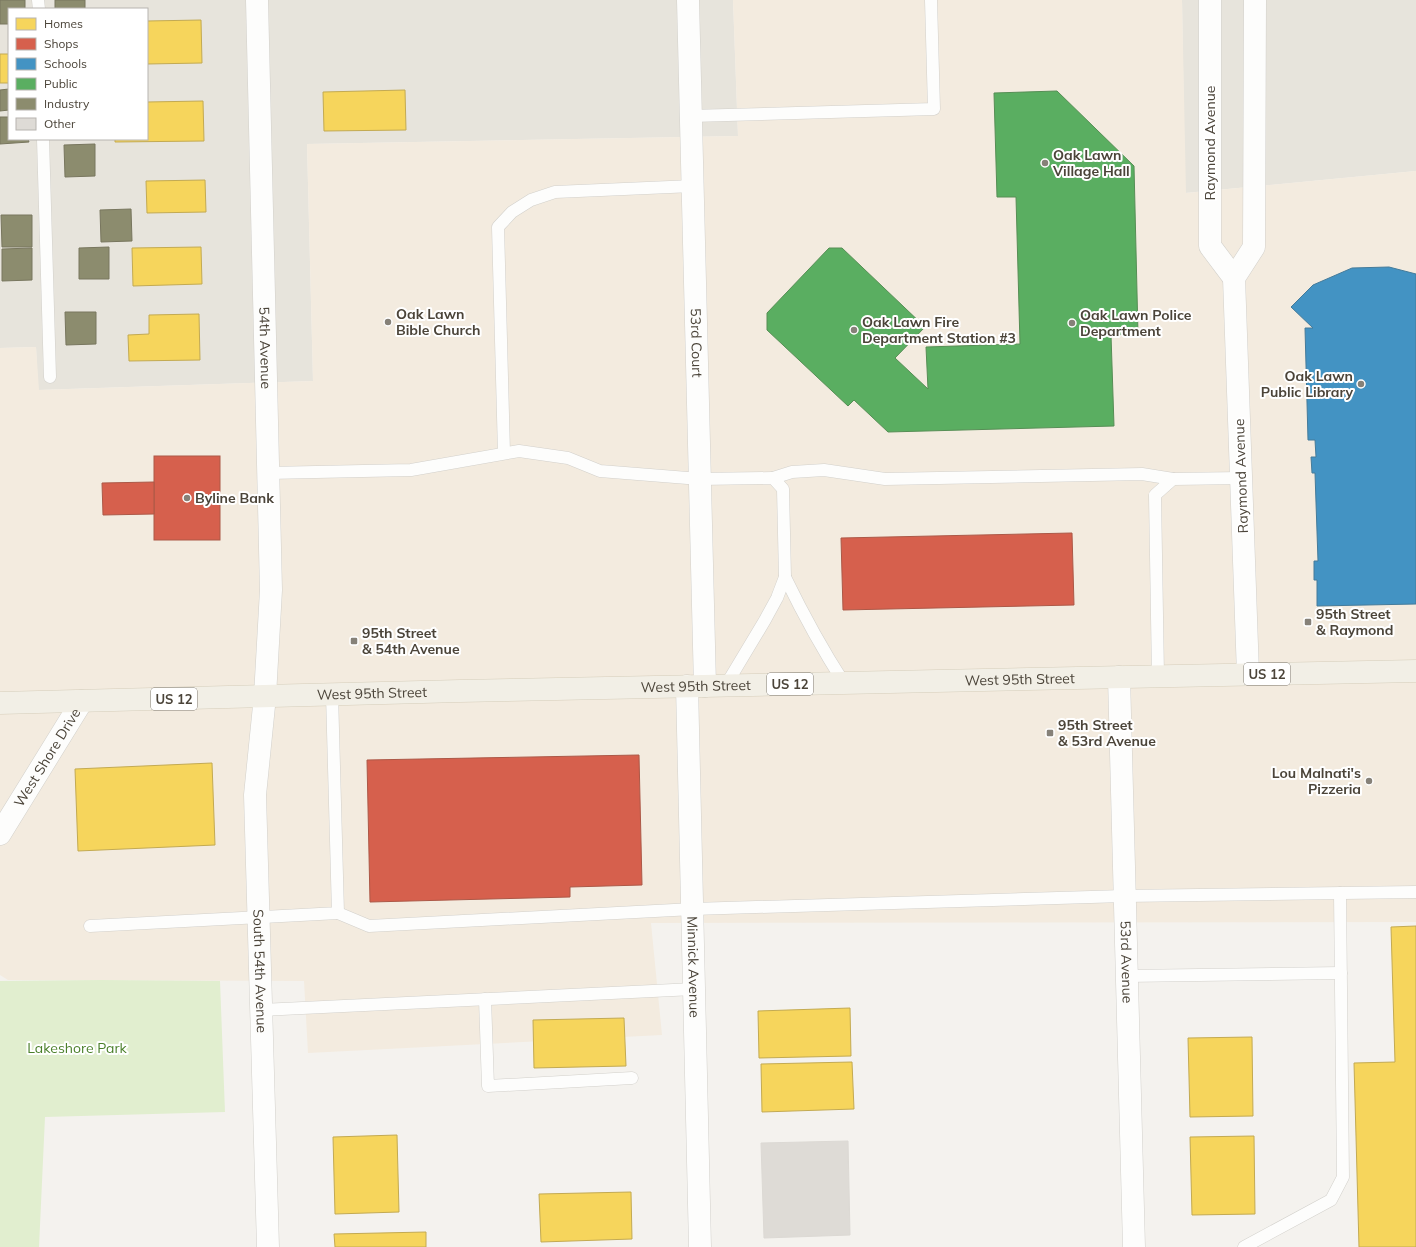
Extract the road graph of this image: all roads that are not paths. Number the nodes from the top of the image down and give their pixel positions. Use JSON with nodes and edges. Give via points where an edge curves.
{"nodes":[{"id":1,"x":256,"y":0,"type":"edge"},
{"id":2,"x":688,"y":0,"type":"edge"},
{"id":3,"x":931,"y":0,"type":"edge"},
{"id":4,"x":1210,"y":0,"type":"edge"},
{"id":5,"x":1255,"y":0,"type":"edge"},
{"id":6,"x":691,"y":116,"type":"junction"},
{"id":7,"x":43,"y":140,"type":"edge"},
{"id":8,"x":693,"y":186,"type":"junction"},
{"id":9,"x":1234,"y":278,"type":"junction"},
{"id":10,"x":50,"y":377,"type":"dead end"},
{"id":11,"x":504,"y":453,"type":"junction"},
{"id":12,"x":268,"y":472,"type":"junction"},
{"id":13,"x":773,"y":478,"type":"junction"},
{"id":14,"x":1241,"y":478,"type":"junction"},
{"id":15,"x":700,"y":479,"type":"junction"},
{"id":16,"x":1173,"y":479,"type":"junction"},
{"id":17,"x":785,"y":577,"type":"junction"},
{"id":18,"x":1416,"y":671,"type":"edge"},
{"id":19,"x":1248,"y":674,"type":"junction"},
{"id":20,"x":1119,"y":676,"type":"junction"},
{"id":21,"x":1158,"y":676,"type":"junction"},
{"id":22,"x":844,"y":683,"type":"junction"},
{"id":23,"x":726,"y":685,"type":"junction"},
{"id":24,"x":696,"y":686,"type":"junction"},
{"id":25,"x":332,"y":694,"type":"junction"},
{"id":26,"x":265,"y":696,"type":"junction"},
{"id":27,"x":82,"y":701,"type":"junction"},
{"id":28,"x":0,"y":703,"type":"edge"},
{"id":29,"x":0,"y":834,"type":"edge"},
{"id":30,"x":1416,"y":892,"type":"edge"},
{"id":31,"x":1340,"y":893,"type":"junction"},
{"id":32,"x":1124,"y":896,"type":"junction"},
{"id":33,"x":693,"y":909,"type":"junction"},
{"id":34,"x":338,"y":913,"type":"junction"},
{"id":35,"x":258,"y":918,"type":"junction"},
{"id":36,"x":90,"y":926,"type":"dead end"},
{"id":37,"x":1341,"y":973,"type":"junction"},
{"id":38,"x":1126,"y":976,"type":"junction"},
{"id":39,"x":694,"y":989,"type":"junction"},
{"id":40,"x":485,"y":999,"type":"junction"},
{"id":41,"x":261,"y":1010,"type":"junction"},
{"id":42,"x":632,"y":1078,"type":"dead end"},
{"id":43,"x":268,"y":1247,"type":"edge"},
{"id":44,"x":700,"y":1247,"type":"edge"},
{"id":45,"x":1134,"y":1247,"type":"edge"},
{"id":46,"x":1244,"y":1247,"type":"edge"}],
"edges":[{"from":1,"to":12,"type":"street","name":"54th Avenue"},
{"from":2,"to":6,"type":"street","name":"53rd Court"},
{"from":3,"to":6,"type":"lane","via":[[934,109]]},
{"from":4,"to":9,"type":"street","name":"Raymond Avenue","via":[[1210,246]]},
{"from":5,"to":9,"type":"street","via":[[1254,247]]},
{"from":6,"to":8,"type":"street","name":"53rd Court"},
{"from":7,"to":10,"type":"lane"},
{"from":8,"to":11,"type":"lane","via":[[555,192],[531,200],[512,212],[498,228]]},
{"from":8,"to":15,"type":"street","name":"53rd Court"},
{"from":9,"to":14,"type":"street","name":"Raymond Avenue"},
{"from":11,"to":12,"type":"lane","via":[[411,470]]},
{"from":11,"to":15,"type":"lane","via":[[519,451],[568,458],[600,471]]},
{"from":12,"to":26,"type":"street","name":"54th Avenue","via":[[271,590]]},
{"from":13,"to":15,"type":"lane"},
{"from":13,"to":16,"type":"lane","via":[[792,472],[824,470],[885,479],[1142,474]]},
{"from":13,"to":17,"type":"lane","via":[[783,489]]},
{"from":14,"to":16,"type":"lane"},
{"from":14,"to":19,"type":"street","name":"Raymond Avenue"},
{"from":15,"to":24,"type":"street","name":"53rd Court"},
{"from":16,"to":21,"type":"lane","via":[[1155,495]]},
{"from":17,"to":22,"type":"lane","via":[[820,645]]},
{"from":17,"to":23,"type":"lane","via":[[765,620]]},
{"from":18,"to":19,"type":"main road","name":"West 95th Street","number":"US 12"},
{"from":19,"to":21,"type":"main road","name":"West 95th Street","number":"US 12"},
{"from":20,"to":21,"type":"main road","name":"West 95th Street","number":"US 12"},
{"from":20,"to":22,"type":"main road","name":"West 95th Street","number":"US 12"},
{"from":20,"to":32,"type":"street","name":"53rd Avenue"},
{"from":22,"to":23,"type":"main road","name":"West 95th Street","number":"US 12"},
{"from":23,"to":24,"type":"main road","name":"West 95th Street","number":"US 12"},
{"from":24,"to":25,"type":"main road","name":"West 95th Street","number":"US 12"},
{"from":24,"to":33,"type":"street","name":"Minnick Avenue"},
{"from":25,"to":26,"type":"main road","name":"West 95th Street","number":"US 12"},
{"from":25,"to":34,"type":"lane"},
{"from":26,"to":27,"type":"main road","name":"West 95th Street","number":"US 12"},
{"from":26,"to":35,"type":"street","name":"South 54th Avenue","via":[[255,795]]},
{"from":27,"to":28,"type":"main road","name":"West 95th Street","number":"US 12"},
{"from":27,"to":29,"type":"street","name":"West Shore Drive"},
{"from":30,"to":31,"type":"lane"},
{"from":31,"to":32,"type":"lane"},
{"from":31,"to":37,"type":"lane"},
{"from":32,"to":33,"type":"lane"},
{"from":32,"to":38,"type":"street","name":"53rd Avenue"},
{"from":33,"to":34,"type":"lane","via":[[369,926]]},
{"from":33,"to":39,"type":"street","name":"Minnick Avenue"},
{"from":34,"to":35,"type":"lane"},
{"from":35,"to":36,"type":"lane"},
{"from":35,"to":41,"type":"street","name":"South 54th Avenue"},
{"from":37,"to":38,"type":"lane"},
{"from":37,"to":46,"type":"lane","via":[[1343,1177],[1331,1200]]},
{"from":38,"to":45,"type":"street","name":"53rd Avenue"},
{"from":39,"to":40,"type":"lane"},
{"from":39,"to":44,"type":"street","name":"Minnick Avenue"},
{"from":40,"to":41,"type":"lane"},
{"from":40,"to":42,"type":"lane","via":[[488,1086]]},
{"from":41,"to":43,"type":"street","name":"South 54th Avenue"}]}
